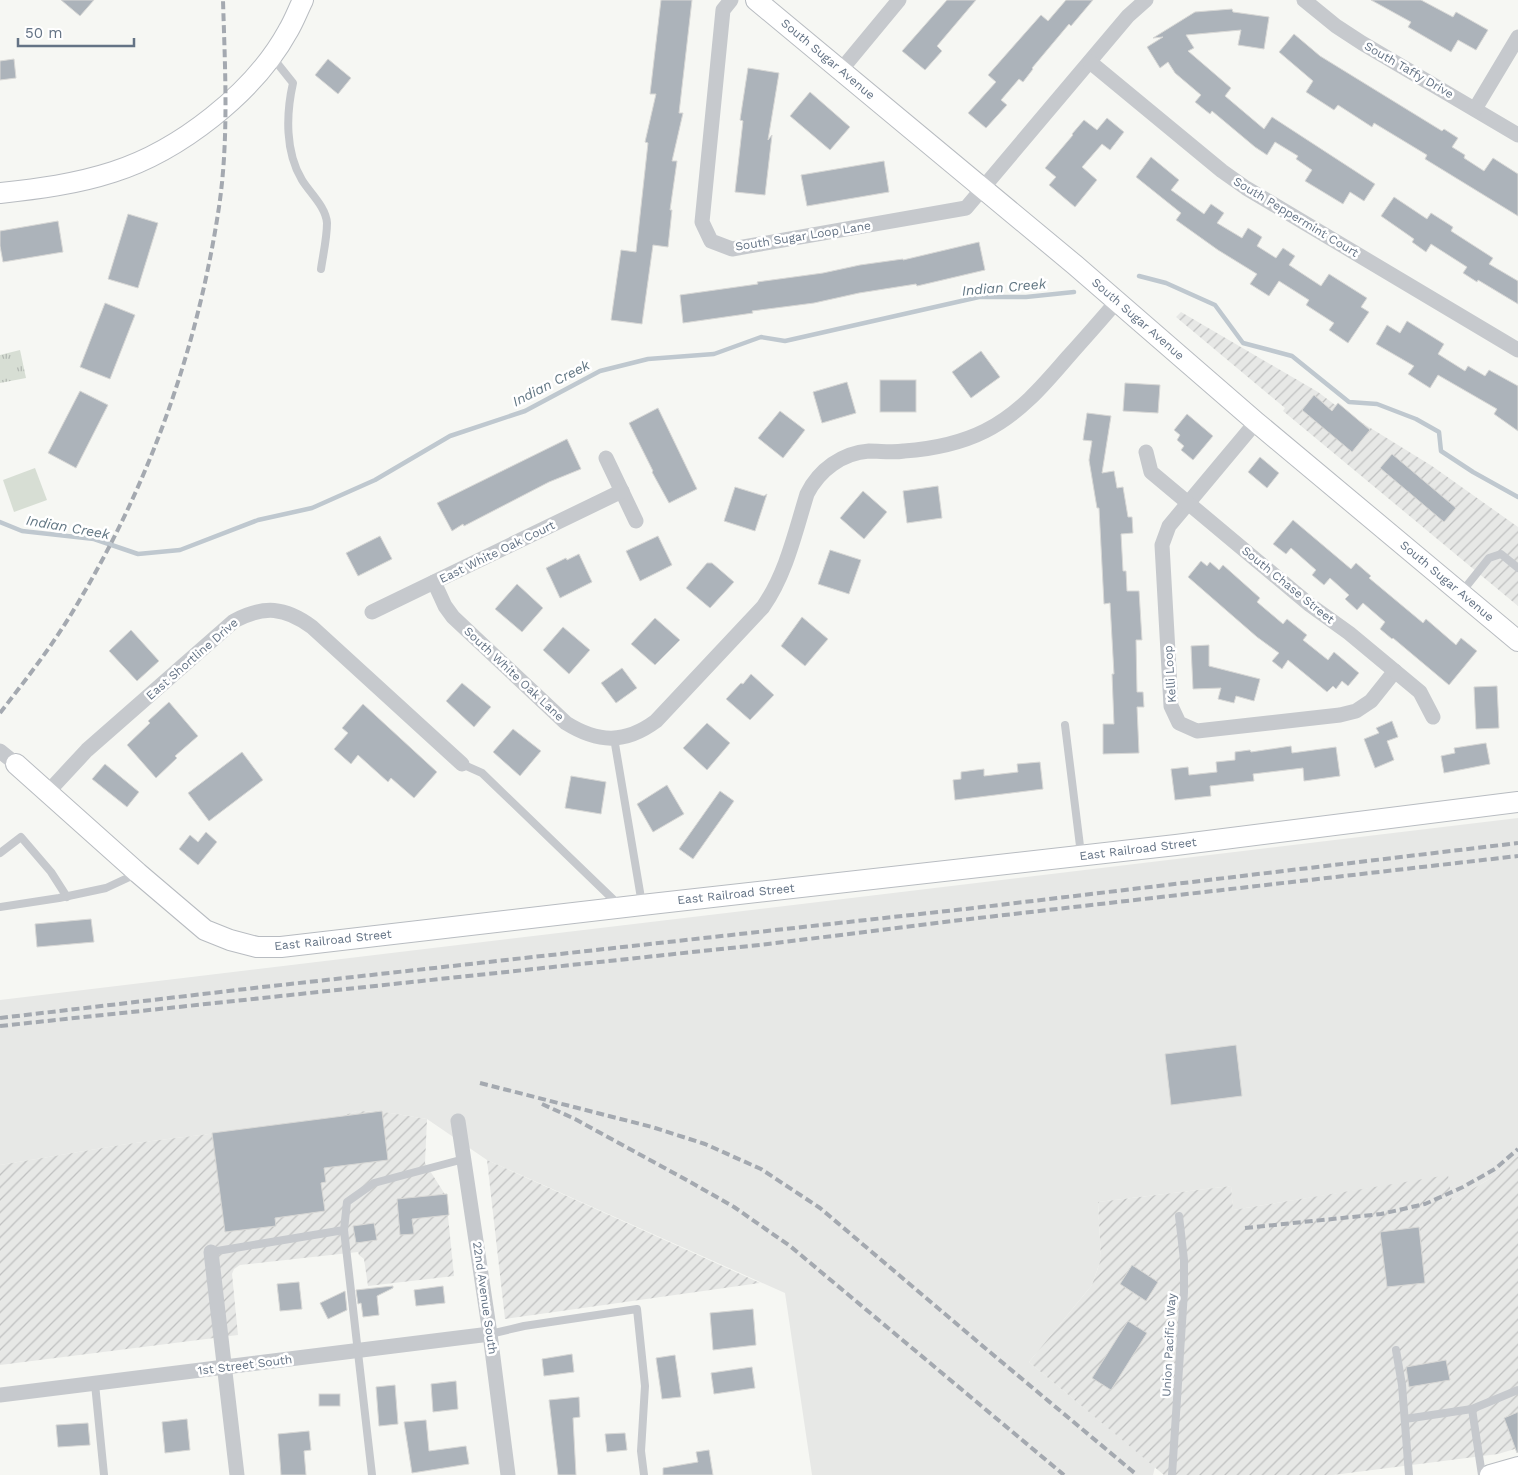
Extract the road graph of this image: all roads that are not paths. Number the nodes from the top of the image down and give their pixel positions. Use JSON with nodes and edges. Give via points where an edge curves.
{"nodes":[{"id":1,"x":303,"y":0,"type":"edge"},
{"id":2,"x":731,"y":0,"type":"edge"},
{"id":3,"x":756,"y":0,"type":"edge"},
{"id":4,"x":899,"y":0,"type":"edge"},
{"id":5,"x":1146,"y":0,"type":"edge"},
{"id":6,"x":1304,"y":0,"type":"edge"},
{"id":7,"x":1518,"y":37,"type":"edge"},
{"id":8,"x":272,"y":56,"type":"junction"},
{"id":9,"x":1090,"y":62,"type":"junction"},
{"id":10,"x":840,"y":70,"type":"junction"},
{"id":11,"x":1475,"y":109,"type":"junction"},
{"id":12,"x":1518,"y":135,"type":"edge"},
{"id":13,"x":983,"y":188,"type":"junction"},
{"id":14,"x":0,"y":192,"type":"edge"},
{"id":15,"x":321,"y":269,"type":"dead end"},
{"id":16,"x":1117,"y":301,"type":"junction"},
{"id":17,"x":1518,"y":350,"type":"edge"},
{"id":18,"x":1256,"y":422,"type":"junction"},
{"id":19,"x":1146,"y":452,"type":"dead end"},
{"id":20,"x":606,"y":458,"type":"dead end"},
{"id":21,"x":622,"y":491,"type":"junction"},
{"id":22,"x":1188,"y":503,"type":"junction"},
{"id":23,"x":636,"y":521,"type":"dead end"},
{"id":24,"x":1518,"y":568,"type":"edge"},
{"id":25,"x":434,"y":582,"type":"junction"},
{"id":26,"x":1461,"y":593,"type":"junction"},
{"id":27,"x":372,"y":612,"type":"dead end"},
{"id":28,"x":1518,"y":641,"type":"edge"},
{"id":29,"x":1395,"y":671,"type":"junction"},
{"id":30,"x":1433,"y":717,"type":"dead end"},
{"id":31,"x":1065,"y":726,"type":"dead end"},
{"id":32,"x":614,"y":738,"type":"junction"},
{"id":33,"x":0,"y":751,"type":"edge"},
{"id":34,"x":16,"y":764,"type":"joint"},
{"id":35,"x":462,"y":764,"type":"joint"},
{"id":36,"x":48,"y":792,"type":"junction"},
{"id":37,"x":1518,"y":802,"type":"edge"},
{"id":38,"x":0,"y":853,"type":"edge"},
{"id":39,"x":1081,"y":856,"type":"junction"},
{"id":40,"x":138,"y":873,"type":"junction"},
{"id":41,"x":67,"y":897,"type":"junction"},
{"id":42,"x":642,"y":904,"type":"junction"},
{"id":43,"x":0,"y":907,"type":"edge"},
{"id":44,"x":622,"y":908,"type":"junction"},
{"id":45,"x":458,"y":1121,"type":"dead end"},
{"id":46,"x":464,"y":1159,"type":"junction"},
{"id":47,"x":1178,"y":1216,"type":"dead end"},
{"id":48,"x":344,"y":1230,"type":"junction"},
{"id":49,"x":211,"y":1252,"type":"joint"},
{"id":50,"x":490,"y":1334,"type":"junction"},
{"id":51,"x":358,"y":1350,"type":"junction"},
{"id":52,"x":1396,"y":1350,"type":"dead end"},
{"id":53,"x":225,"y":1367,"type":"junction"},
{"id":54,"x":95,"y":1384,"type":"junction"},
{"id":55,"x":1518,"y":1390,"type":"edge"},
{"id":56,"x":0,"y":1395,"type":"edge"},
{"id":57,"x":1472,"y":1409,"type":"junction"},
{"id":58,"x":1405,"y":1419,"type":"junction"},
{"id":59,"x":1518,"y":1467,"type":"edge"},
{"id":60,"x":104,"y":1475,"type":"edge"},
{"id":61,"x":238,"y":1475,"type":"edge"},
{"id":62,"x":372,"y":1475,"type":"edge"},
{"id":63,"x":508,"y":1475,"type":"edge"},
{"id":64,"x":644,"y":1475,"type":"edge"},
{"id":65,"x":1172,"y":1475,"type":"edge"},
{"id":66,"x":1409,"y":1475,"type":"edge"},
{"id":67,"x":1482,"y":1475,"type":"edge"},
{"id":68,"x":1490,"y":1475,"type":"edge"}],
"edges":[{"from":1,"to":8,"type":"street"},
{"from":2,"to":13,"type":"street","name":"South Sugar Loop Lane","via":[[723,10],[702,222],[711,240],[732,250],[966,208]]},
{"from":3,"to":10,"type":"street","name":"South Sugar Avenue"},
{"from":4,"to":10,"type":"street"},
{"from":5,"to":9,"type":"street","via":[[1128,16]]},
{"from":6,"to":11,"type":"street","name":"South Taffy Drive","via":[[1362,43]]},
{"from":7,"to":11,"type":"street"},
{"from":8,"to":14,"type":"street","via":[[235,97],[174,144],[143,161],[112,172],[42,188]]},
{"from":8,"to":15,"type":"lane","via":[[293,83],[289,102],[290,148],[294,166],[319,202],[327,222]]},
{"from":9,"to":13,"type":"street"},
{"from":9,"to":17,"type":"street","name":"South Peppermint Court","via":[[1246,188]]},
{"from":10,"to":13,"type":"street","name":"South Sugar Avenue"},
{"from":11,"to":12,"type":"street","name":"South Taffy Drive"},
{"from":13,"to":16,"type":"street","name":"South Sugar Avenue"},
{"from":16,"to":18,"type":"street","name":"South Sugar Avenue"},
{"from":16,"to":32,"type":"street","via":[[1040,390],[1022,407],[986,431],[935,448],[854,453],[834,462],[821,473],[807,494],[783,572],[763,607],[656,721],[644,730]]},
{"from":18,"to":22,"type":"street","name":"Kelli Loop"},
{"from":18,"to":26,"type":"street","name":"South Sugar Avenue"},
{"from":19,"to":22,"type":"street","name":"South Chase Street","via":[[1151,472]]},
{"from":20,"to":21,"type":"street"},
{"from":21,"to":23,"type":"street"},
{"from":21,"to":25,"type":"street","name":"East White Oak Court"},
{"from":22,"to":29,"type":"street","name":"South Chase Street"},
{"from":22,"to":29,"type":"street","name":"Kelli Loop","via":[[1169,526],[1162,544],[1171,706],[1179,723],[1197,731],[1340,715],[1356,711],[1371,701]]},
{"from":24,"to":26,"type":"lane","via":[[1501,554],[1490,558]]},
{"from":25,"to":27,"type":"street","name":"East White Oak Court"},
{"from":25,"to":32,"type":"street","name":"South White Oak Lane","via":[[453,617],[566,723],[598,738]]},
{"from":26,"to":28,"type":"street","name":"South Sugar Avenue"},
{"from":29,"to":30,"type":"street","name":"South Chase Street","via":[[1420,692]]},
{"from":31,"to":39,"type":"lane"},
{"from":32,"to":42,"type":"lane"},
{"from":33,"to":34,"type":"street"},
{"from":34,"to":36,"type":"street","name":"East Railroad Street"},
{"from":35,"to":36,"type":"street","name":"East Shortline Drive","via":[[312,627],[286,612],[266,610],[249,613],[234,621],[87,750]]},
{"from":35,"to":44,"type":"lane","via":[[482,773]]},
{"from":36,"to":40,"type":"street","name":"East Railroad Street"},
{"from":37,"to":39,"type":"street","name":"East Railroad Street"},
{"from":38,"to":41,"type":"lane","via":[[21,837],[51,872]]},
{"from":39,"to":42,"type":"street","name":"East Railroad Street"},
{"from":40,"to":41,"type":"lane","via":[[106,888]]},
{"from":40,"to":44,"type":"street","name":"East Railroad Street","via":[[205,930],[257,947],[282,948]]},
{"from":41,"to":43,"type":"lane"},
{"from":42,"to":44,"type":"street","name":"East Railroad Street"},
{"from":45,"to":46,"type":"street","name":"22nd Avenue South"},
{"from":46,"to":48,"type":"lane","via":[[374,1183],[347,1202]]},
{"from":46,"to":50,"type":"street","name":"22nd Avenue South"},
{"from":47,"to":65,"type":"lane","name":"Union Pacific Way","via":[[1184,1260],[1184,1292]]},
{"from":48,"to":49,"type":"lane"},
{"from":48,"to":51,"type":"lane"},
{"from":49,"to":53,"type":"street"},
{"from":50,"to":51,"type":"street","name":"1st Street South"},
{"from":50,"to":63,"type":"street","name":"22nd Avenue South"},
{"from":50,"to":64,"type":"lane","via":[[637,1309],[645,1386],[641,1451]]},
{"from":51,"to":53,"type":"street","name":"1st Street South"},
{"from":51,"to":62,"type":"lane"},
{"from":52,"to":58,"type":"lane"},
{"from":53,"to":54,"type":"street","name":"1st Street South"},
{"from":53,"to":61,"type":"street"},
{"from":54,"to":56,"type":"street","name":"1st Street South"},
{"from":54,"to":60,"type":"lane"},
{"from":55,"to":57,"type":"lane"},
{"from":57,"to":58,"type":"lane"},
{"from":57,"to":67,"type":"lane"},
{"from":58,"to":66,"type":"lane"},
{"from":59,"to":68,"type":"street"}]}
